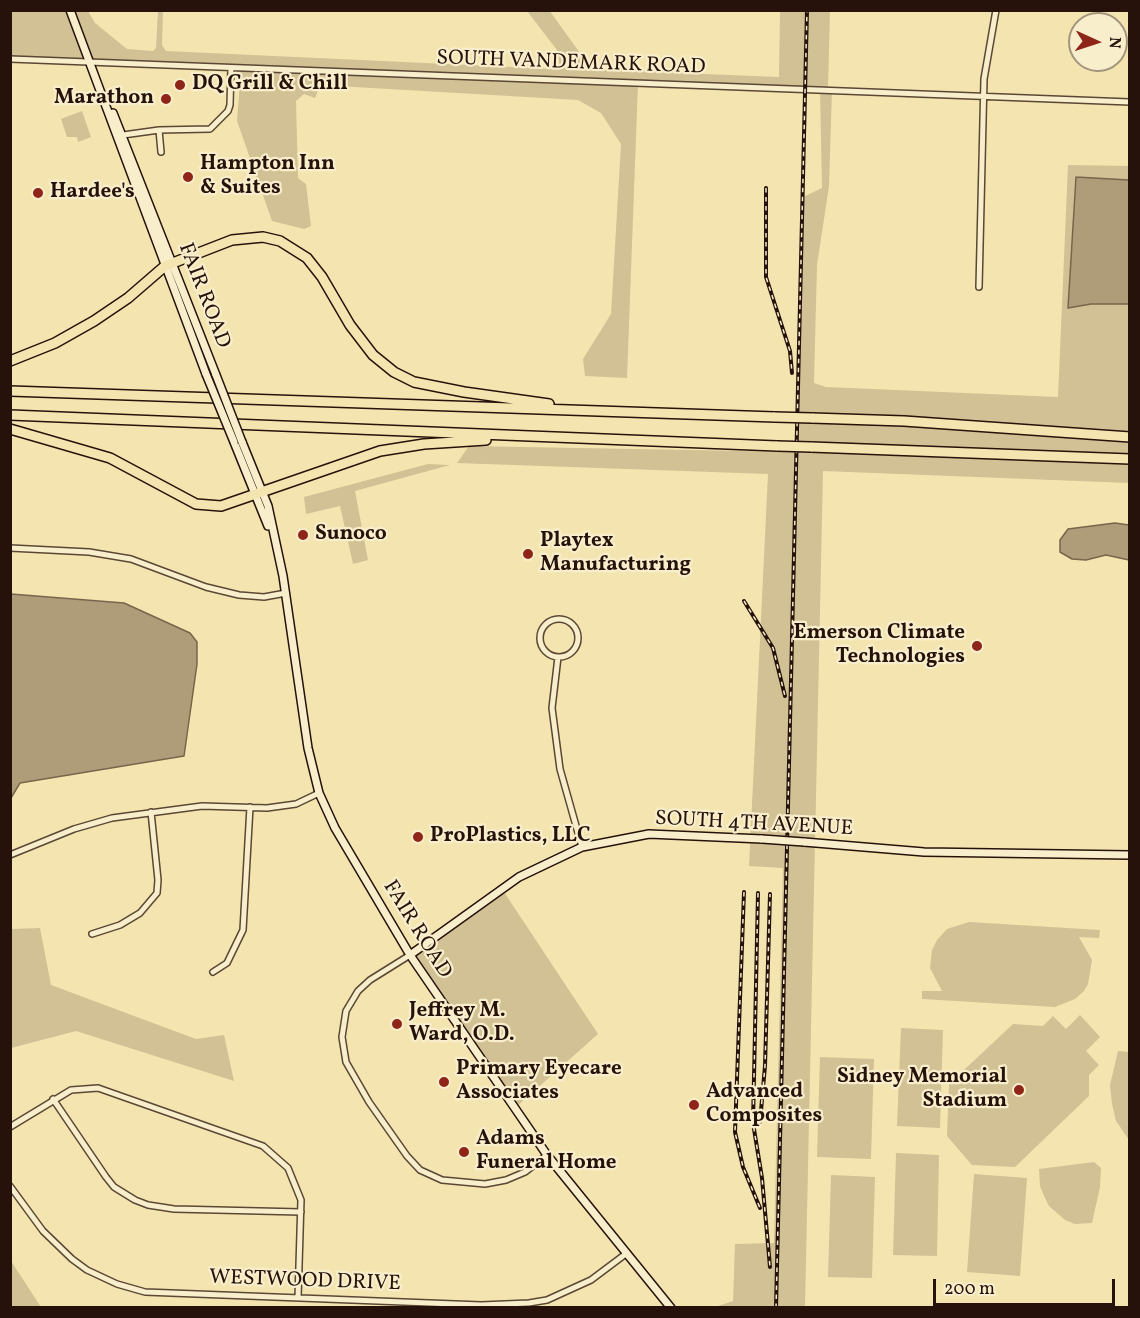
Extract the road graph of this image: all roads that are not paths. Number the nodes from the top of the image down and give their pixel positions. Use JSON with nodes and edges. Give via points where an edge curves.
{"nodes":[{"id":1,"x":70,"y":10,"type":"edge"},
{"id":2,"x":996,"y":10,"type":"edge"},
{"id":3,"x":10,"y":59,"type":"edge"},
{"id":4,"x":89,"y":62,"type":"junction"},
{"id":5,"x":231,"y":68,"type":"junction"},
{"id":6,"x":983,"y":97,"type":"junction"},
{"id":7,"x":1130,"y":102,"type":"edge"},
{"id":8,"x":159,"y":130,"type":"junction"},
{"id":9,"x":123,"y":135,"type":"junction"},
{"id":10,"x":161,"y":152,"type":"dead end"},
{"id":11,"x":169,"y":265,"type":"junction"},
{"id":12,"x":978,"y":287,"type":"dead end"},
{"id":13,"x":10,"y":361,"type":"edge"},
{"id":14,"x":10,"y":391,"type":"edge"},
{"id":15,"x":630,"y":411,"type":"junction"},
{"id":16,"x":10,"y":415,"type":"edge"},
{"id":17,"x":10,"y":429,"type":"edge"},
{"id":18,"x":1130,"y":437,"type":"edge"},
{"id":19,"x":603,"y":439,"type":"junction"},
{"id":20,"x":238,"y":442,"type":"junction"},
{"id":21,"x":1130,"y":459,"type":"edge"},
{"id":22,"x":259,"y":492,"type":"junction"},
{"id":23,"x":10,"y":548,"type":"edge"},
{"id":24,"x":286,"y":593,"type":"junction"},
{"id":25,"x":558,"y":657,"type":"junction"},
{"id":26,"x":319,"y":794,"type":"junction"},
{"id":27,"x":250,"y":807,"type":"junction"},
{"id":28,"x":151,"y":812,"type":"junction"},
{"id":29,"x":582,"y":847,"type":"junction"},
{"id":30,"x":10,"y":855,"type":"edge"},
{"id":31,"x":1130,"y":855,"type":"edge"},
{"id":32,"x":92,"y":934,"type":"dead end"},
{"id":33,"x":410,"y":955,"type":"junction"},
{"id":34,"x":213,"y":972,"type":"dead end"},
{"id":35,"x":53,"y":1099,"type":"junction"},
{"id":36,"x":10,"y":1127,"type":"edge"},
{"id":37,"x":548,"y":1155,"type":"junction"},
{"id":38,"x":10,"y":1186,"type":"edge"},
{"id":39,"x":301,"y":1212,"type":"junction"},
{"id":40,"x":627,"y":1253,"type":"junction"},
{"id":41,"x":298,"y":1298,"type":"junction"},
{"id":42,"x":387,"y":1304,"type":"edge"},
{"id":43,"x":671,"y":1308,"type":"edge"}],
"edges":[{"from":1,"to":4,"type":"main road","name":"FAIR ROAD"},
{"from":2,"to":6,"type":"street"},
{"from":3,"to":4,"type":"street","name":"SOUTH VANDEMARK ROAD"},
{"from":4,"to":5,"type":"street","name":"SOUTH VANDEMARK ROAD"},
{"from":4,"to":9,"type":"main road","name":"FAIR ROAD"},
{"from":4,"to":11,"type":"main road","name":"FAIR ROAD"},
{"from":5,"to":6,"type":"street","name":"SOUTH VANDEMARK ROAD"},
{"from":5,"to":8,"type":"street","via":[[230,105],[217,123],[203,130]]},
{"from":6,"to":7,"type":"street","name":"SOUTH VANDEMARK ROAD"},
{"from":6,"to":12,"type":"street"},
{"from":8,"to":9,"type":"street"},
{"from":8,"to":10,"type":"street"},
{"from":9,"to":11,"type":"main road","name":"FAIR ROAD"},
{"from":11,"to":13,"type":"highway","via":[[94,321],[55,343]]},
{"from":11,"to":15,"type":"highway","via":[[232,240],[263,237],[280,241],[307,258],[373,355],[414,382],[464,392]]},
{"from":11,"to":20,"type":"main road","name":"FAIR ROAD","bridge":true,"via":[[216,375]]},
{"from":11,"to":20,"type":"main road","name":"FAIR ROAD","bridge":true,"via":[[206,374]]},
{"from":14,"to":15,"type":"highway"},
{"from":15,"to":18,"type":"highway","bridge":true,"via":[[904,421]]},
{"from":16,"to":19,"type":"highway"},
{"from":17,"to":22,"type":"highway","via":[[110,458],[196,504],[221,506]]},
{"from":19,"to":21,"type":"highway","bridge":true},
{"from":19,"to":22,"type":"highway","via":[[424,444],[380,451]]},
{"from":20,"to":22,"type":"main road","name":"FAIR ROAD"},
{"from":22,"to":24,"type":"main road","name":"FAIR ROAD"},
{"from":23,"to":24,"type":"street","via":[[89,552],[131,559],[239,595],[264,597]]},
{"from":24,"to":26,"type":"main road","name":"FAIR ROAD","via":[[308,748]]},
{"from":25,"to":25,"type":"street","via":[[575,650],[579,637],[573,624],[560,618],[544,625],[539,638],[545,651]]},
{"from":25,"to":29,"type":"street","via":[[552,708],[560,769]]},
{"from":26,"to":27,"type":"street","via":[[296,804]]},
{"from":26,"to":33,"type":"main road","name":"FAIR ROAD"},
{"from":27,"to":28,"type":"street","via":[[202,806]]},
{"from":27,"to":34,"type":"street","via":[[243,930],[227,963]]},
{"from":28,"to":30,"type":"street","via":[[74,829]]},
{"from":28,"to":32,"type":"street","via":[[157,893],[140,914]]},
{"from":29,"to":31,"type":"main road","name":"SOUTH 4TH AVENUE","bridge":true,"via":[[649,834],[924,852]]},
{"from":29,"to":33,"type":"main road","name":"SOUTH 4TH AVENUE","via":[[519,878]]},
{"from":33,"to":37,"type":"main road","name":"FAIR ROAD"},
{"from":33,"to":37,"type":"street","via":[[364,986],[346,1011],[342,1037],[346,1062],[378,1115],[420,1170],[442,1180],[485,1184],[506,1180]]},
{"from":35,"to":36,"type":"street"},
{"from":35,"to":39,"type":"street","via":[[114,1187],[135,1200],[174,1209]]},
{"from":35,"to":39,"type":"street","via":[[71,1090],[99,1088],[263,1146],[288,1168],[301,1200]]},
{"from":37,"to":40,"type":"main road","name":"FAIR ROAD"},
{"from":38,"to":41,"type":"street","name":"WESTWOOD DRIVE","via":[[43,1231],[72,1259],[117,1284],[145,1292]]},
{"from":39,"to":41,"type":"street"},
{"from":40,"to":42,"type":"street","name":"WESTWOOD DRIVE","via":[[591,1280],[547,1300],[481,1305]]},
{"from":40,"to":43,"type":"main road","name":"FAIR ROAD"},
{"from":41,"to":42,"type":"street","name":"WESTWOOD DRIVE"}]}
